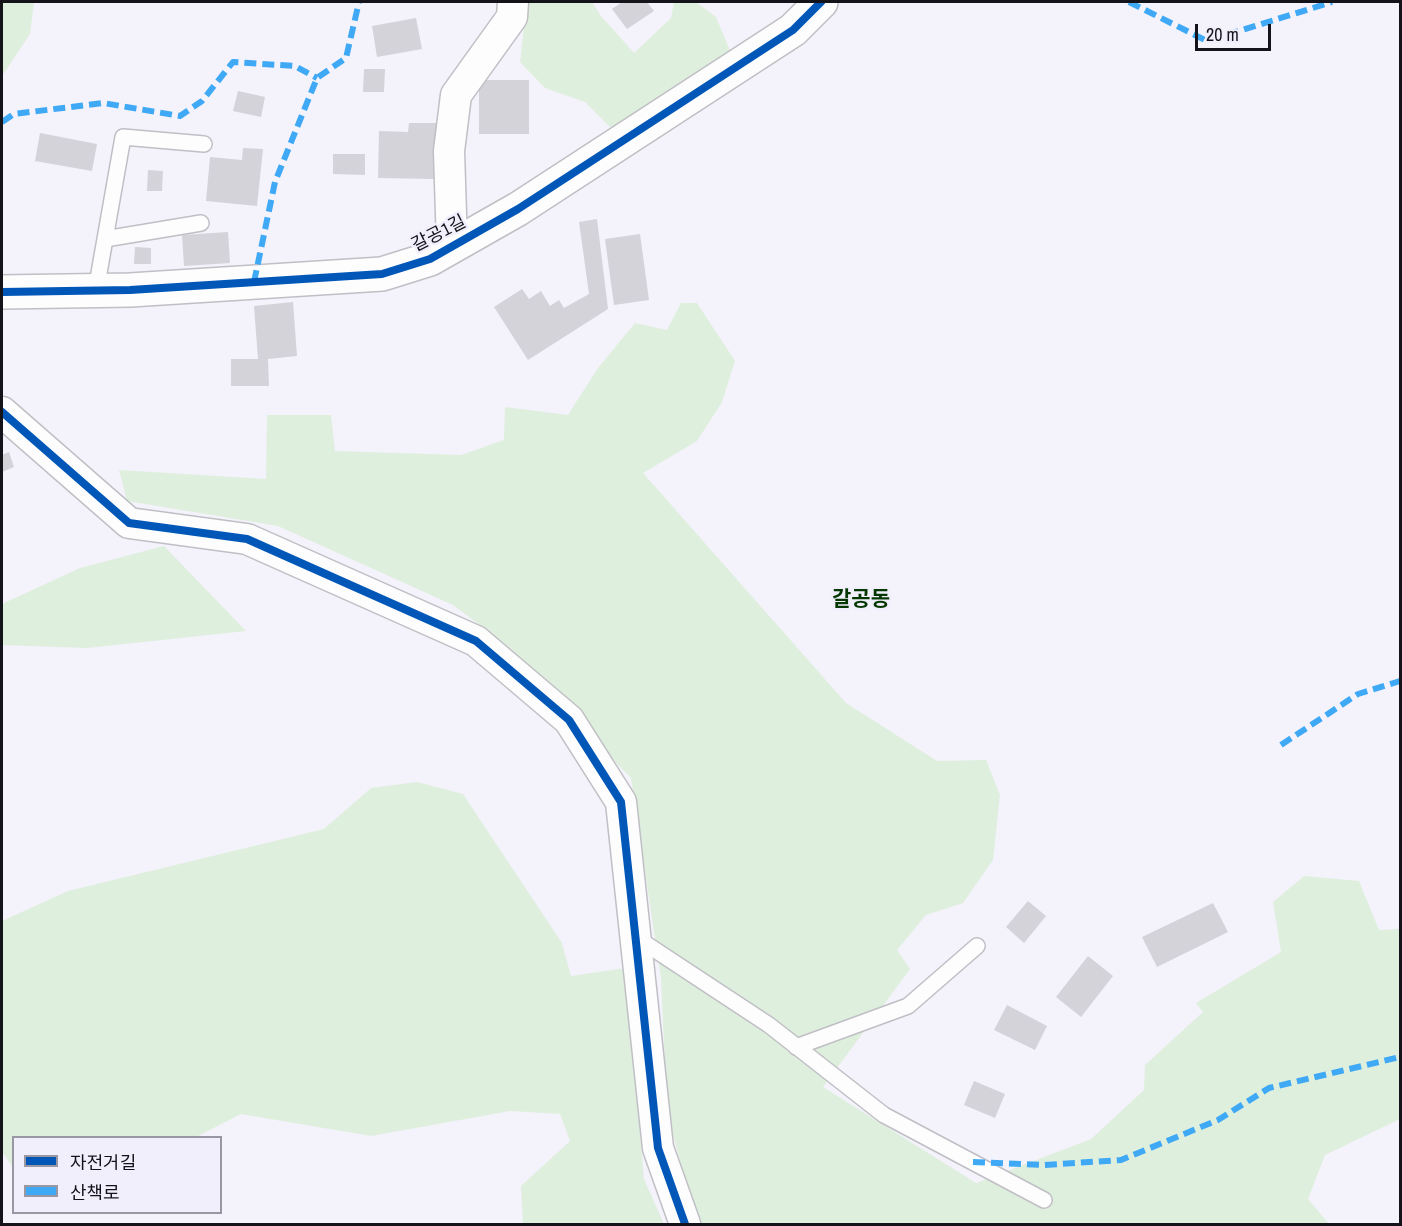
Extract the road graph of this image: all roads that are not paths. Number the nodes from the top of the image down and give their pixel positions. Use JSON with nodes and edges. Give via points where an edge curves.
{"nodes":[{"id":1,"x":513,"y":2,"type":"edge"},
{"id":2,"x":821,"y":2,"type":"edge"},
{"id":3,"x":204,"y":144,"type":"dead end"},
{"id":4,"x":201,"y":224,"type":"dead end"},
{"id":5,"x":105,"y":239,"type":"junction"},
{"id":6,"x":452,"y":246,"type":"junction"},
{"id":7,"x":96,"y":290,"type":"junction"},
{"id":8,"x":2,"y":292,"type":"edge"},
{"id":9,"x":2,"y":412,"type":"edge"},
{"id":10,"x":636,"y":938,"type":"junction"},
{"id":11,"x":977,"y":946,"type":"dead end"},
{"id":12,"x":796,"y":1047,"type":"junction"},
{"id":13,"x":1044,"y":1200,"type":"dead end"},
{"id":14,"x":685,"y":1224,"type":"edge"}],
"edges":[{"from":1,"to":6,"type":"street","via":[[512,17],[456,95],[449,151]]},
{"from":2,"to":6,"type":"street","name":"갈공1길","via":[[793,30],[518,209]]},
{"from":3,"to":5,"type":"lane","via":[[123,137]]},
{"from":4,"to":5,"type":"lane"},
{"from":5,"to":7,"type":"lane"},
{"from":6,"to":7,"type":"street","name":"갈공1길","via":[[429,259],[382,274]]},
{"from":7,"to":8,"type":"street","name":"갈공1길"},
{"from":9,"to":10,"type":"street","via":[[129,522],[248,539],[476,641],[570,720],[621,802]]},
{"from":10,"to":12,"type":"lane"},
{"from":10,"to":14,"type":"street","via":[[658,1148]]},
{"from":11,"to":12,"type":"lane","via":[[908,1006]]},
{"from":12,"to":13,"type":"lane","via":[[884,1115]]}]}
